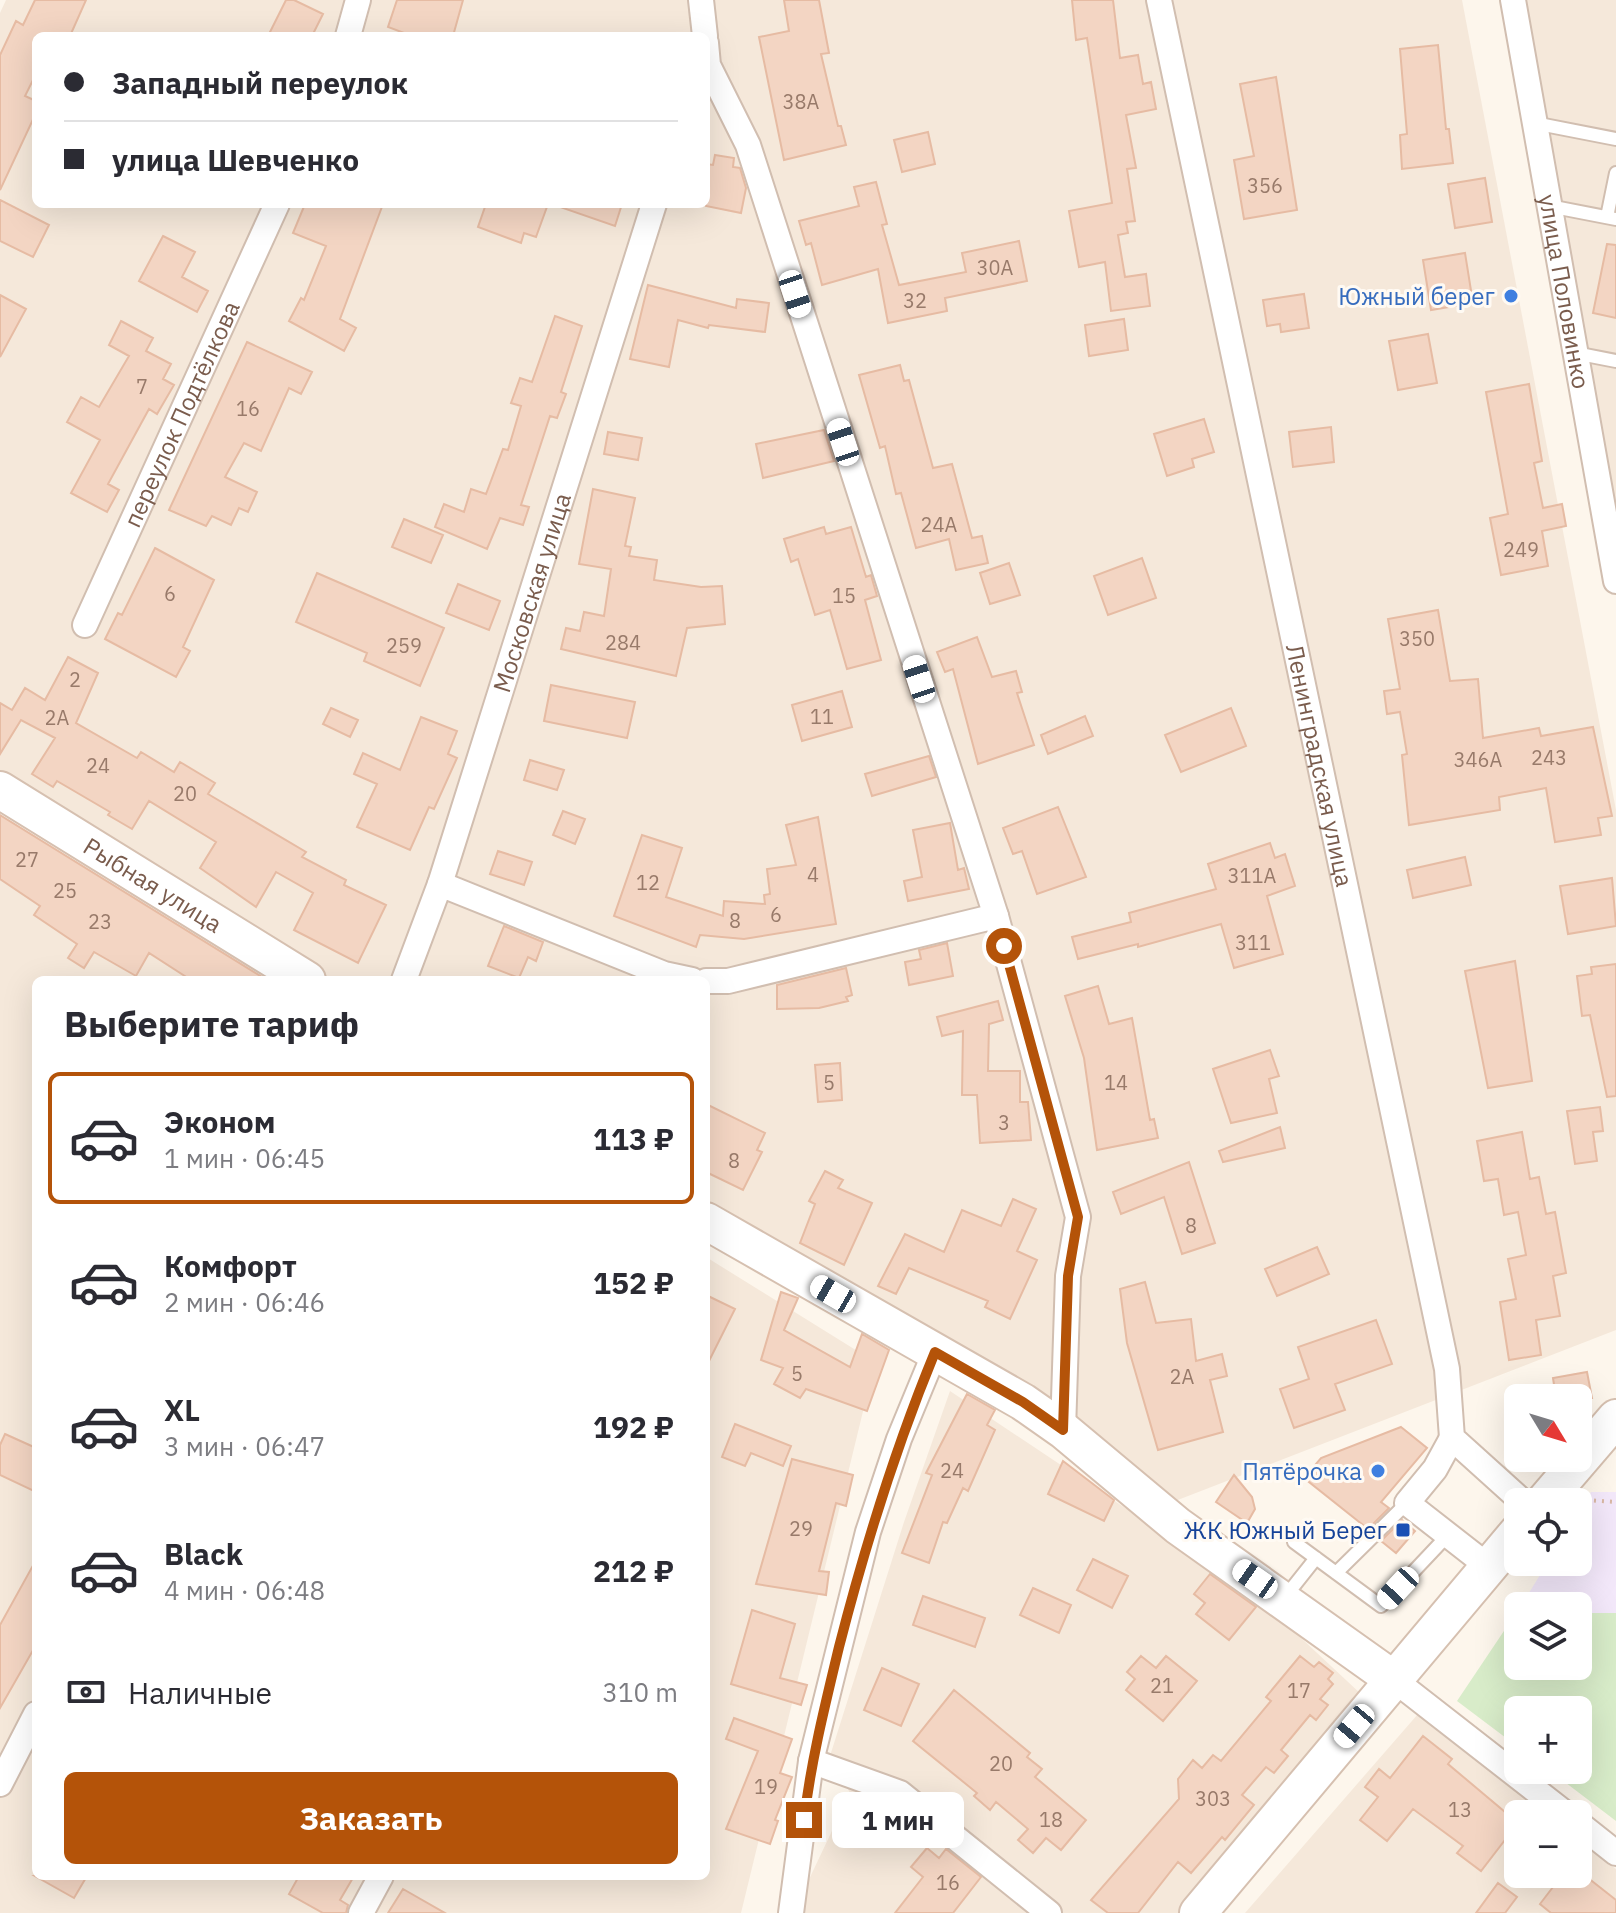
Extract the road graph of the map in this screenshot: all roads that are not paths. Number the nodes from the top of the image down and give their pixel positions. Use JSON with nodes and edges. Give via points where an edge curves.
{"nodes":[{"id":1,"x":358,"y":0,"type":"edge"},
{"id":2,"x":701,"y":0,"type":"edge"},
{"id":3,"x":1159,"y":0,"type":"edge"},
{"id":4,"x":1513,"y":0,"type":"edge"},
{"id":5,"x":349,"y":32,"type":"edge"},
{"id":6,"x":705,"y":32,"type":"edge"},
{"id":7,"x":710,"y":66,"type":"edge"},
{"id":8,"x":1534,"y":123,"type":"junction"},
{"id":9,"x":1616,"y":139,"type":"edge"},
{"id":10,"x":1616,"y":173,"type":"edge"},
{"id":11,"x":1549,"y":206,"type":"junction"},
{"id":12,"x":275,"y":208,"type":"edge"},
{"id":13,"x":653,"y":208,"type":"edge"},
{"id":14,"x":1612,"y":218,"type":"edge"},
{"id":15,"x":1575,"y":353,"type":"junction"},
{"id":16,"x":1616,"y":361,"type":"edge"},
{"id":17,"x":1616,"y":581,"type":"edge"},
{"id":18,"x":85,"y":625,"type":"dead end"},
{"id":19,"x":0,"y":790,"type":"edge"},
{"id":20,"x":440,"y":884,"type":"junction"},
{"id":21,"x":996,"y":916,"type":"junction"},
{"id":22,"x":301,"y":976,"type":"edge"},
{"id":23,"x":406,"y":976,"type":"edge"},
{"id":24,"x":673,"y":976,"type":"edge"},
{"id":25,"x":710,"y":981,"type":"edge"},
{"id":26,"x":710,"y":1223,"type":"edge"},
{"id":27,"x":935,"y":1352,"type":"junction"},
{"id":28,"x":1616,"y":1418,"type":"edge"},
{"id":29,"x":1063,"y":1430,"type":"junction"},
{"id":30,"x":1452,"y":1438,"type":"junction"},
{"id":31,"x":1507,"y":1488,"type":"edge"},
{"id":32,"x":1556,"y":1488,"type":"edge"},
{"id":33,"x":1407,"y":1503,"type":"junction"},
{"id":34,"x":1448,"y":1535,"type":"junction"},
{"id":35,"x":1294,"y":1542,"type":"dead end"},
{"id":36,"x":1504,"y":1549,"type":"edge"},
{"id":37,"x":1316,"y":1558,"type":"junction"},
{"id":38,"x":1489,"y":1567,"type":"junction"},
{"id":39,"x":1336,"y":1573,"type":"junction"},
{"id":40,"x":1283,"y":1599,"type":"junction"},
{"id":41,"x":1393,"y":1679,"type":"junction"},
{"id":42,"x":32,"y":1722,"type":"edge"},
{"id":43,"x":811,"y":1761,"type":"junction"},
{"id":44,"x":0,"y":1784,"type":"edge"},
{"id":45,"x":1548,"y":1800,"type":"edge"},
{"id":46,"x":1592,"y":1834,"type":"edge"},
{"id":47,"x":1616,"y":1853,"type":"edge"},
{"id":48,"x":379,"y":1880,"type":"edge"},
{"id":49,"x":361,"y":1913,"type":"edge"},
{"id":50,"x":791,"y":1913,"type":"edge"},
{"id":51,"x":1049,"y":1913,"type":"edge"},
{"id":52,"x":1198,"y":1913,"type":"edge"}],
"edges":[{"from":1,"to":5,"type":"street"},
{"from":2,"to":6,"type":"street"},
{"from":3,"to":30,"type":"street","name":"Ленинградская улица","via":[[1447,1369]]},
{"from":4,"to":8,"type":"street","name":"улица Половинко"},
{"from":7,"to":21,"type":"street","via":[[748,145]]},
{"from":8,"to":9,"type":"lane"},
{"from":8,"to":11,"type":"street","name":"улица Половинко"},
{"from":10,"to":14,"type":"lane"},
{"from":11,"to":14,"type":"lane"},
{"from":11,"to":15,"type":"street","name":"улица Половинко"},
{"from":12,"to":18,"type":"street","name":"переулок Подтёлкова"},
{"from":13,"to":20,"type":"street","name":"Московская улица"},
{"from":15,"to":16,"type":"lane"},
{"from":15,"to":17,"type":"street","name":"улица Половинко"},
{"from":19,"to":22,"type":"street","name":"Рыбная улица"},
{"from":20,"to":23,"type":"street","name":"Московская улица"},
{"from":20,"to":24,"type":"street"},
{"from":21,"to":25,"type":"street"},
{"from":21,"to":29,"type":"street","via":[[1078,1217],[1068,1276]]},
{"from":26,"to":27,"type":"street"},
{"from":27,"to":29,"type":"street"},
{"from":27,"to":43,"type":"street","via":[[868,1532]]},
{"from":28,"to":32,"type":"street"},
{"from":29,"to":40,"type":"street","via":[[1178,1526]]},
{"from":30,"to":31,"type":"street"},
{"from":30,"to":33,"type":"street"},
{"from":33,"to":34,"type":"street"},
{"from":33,"to":39,"type":"lane"},
{"from":34,"to":38,"type":"street"},
{"from":34,"to":39,"type":"lane","via":[[1381,1606]]},
{"from":35,"to":37,"type":"lane"},
{"from":36,"to":38,"type":"street"},
{"from":37,"to":39,"type":"lane"},
{"from":37,"to":40,"type":"lane"},
{"from":38,"to":41,"type":"street"},
{"from":40,"to":41,"type":"street"},
{"from":41,"to":45,"type":"street"},
{"from":41,"to":52,"type":"street"},
{"from":42,"to":44,"type":"street"},
{"from":43,"to":50,"type":"street"},
{"from":43,"to":51,"type":"street","via":[[900,1793]]},
{"from":46,"to":47,"type":"street"},
{"from":48,"to":49,"type":"street"}]}
